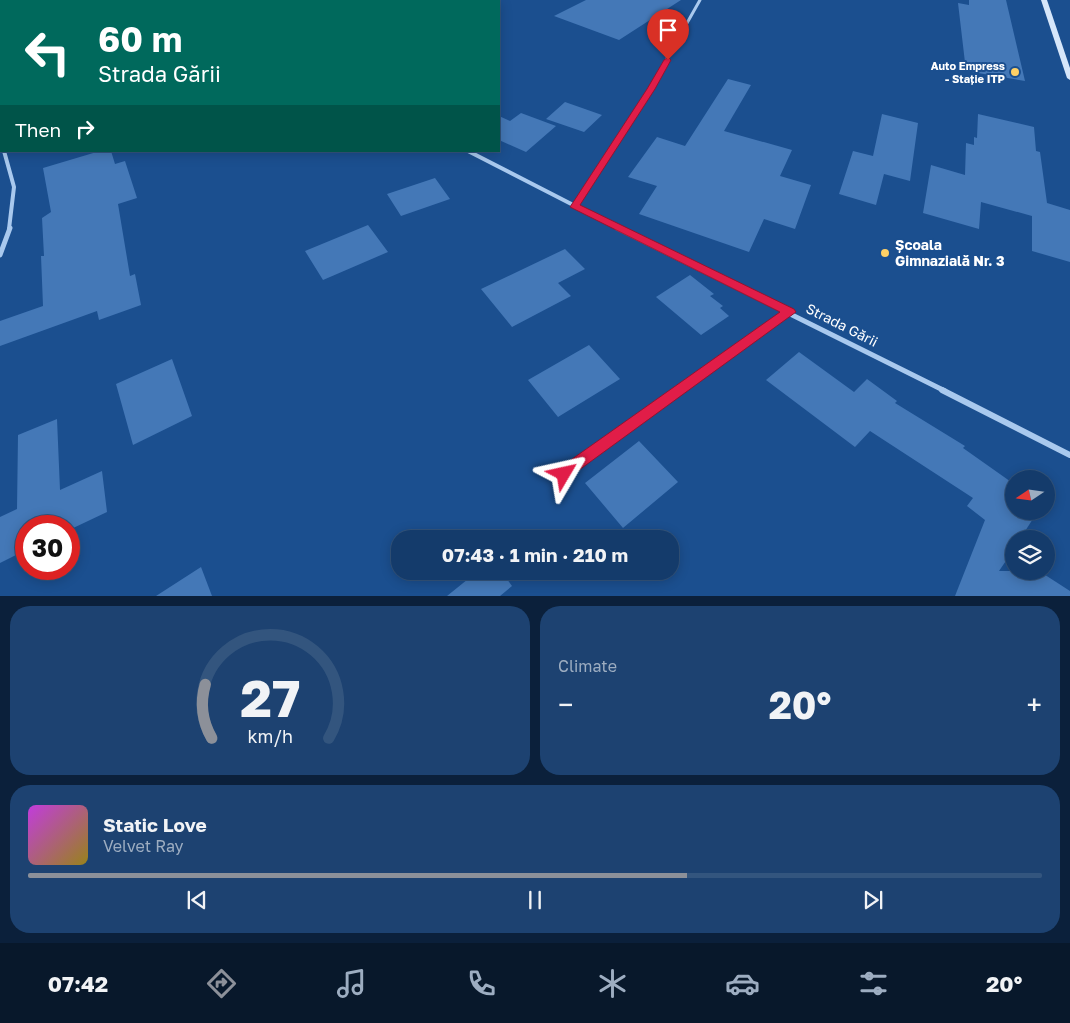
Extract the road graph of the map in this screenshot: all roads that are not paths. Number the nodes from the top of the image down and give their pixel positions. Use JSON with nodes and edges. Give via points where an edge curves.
{"nodes":[{"id":1,"x":700,"y":0,"type":"edge"},
{"id":2,"x":1044,"y":0,"type":"edge"},
{"id":3,"x":1070,"y":78,"type":"edge"},
{"id":4,"x":4,"y":152,"type":"edge"},
{"id":5,"x":470,"y":152,"type":"edge"},
{"id":6,"x":575,"y":207,"type":"junction"},
{"id":7,"x":0,"y":255,"type":"edge"},
{"id":8,"x":790,"y":312,"type":"junction"},
{"id":9,"x":1070,"y":455,"type":"edge"},
{"id":10,"x":564,"y":474,"type":"dead end"}],
"edges":[{"from":1,"to":6,"type":"street","via":[[651,89]]},
{"from":2,"to":3,"type":"main road"},
{"from":4,"to":7,"type":"street","via":[[14,187],[11,224]]},
{"from":5,"to":6,"type":"street","name":"Strada Gării"},
{"from":6,"to":8,"type":"street","name":"Strada Gării"},
{"from":8,"to":9,"type":"street","name":"Strada Gării"},
{"from":8,"to":10,"type":"street"}]}
